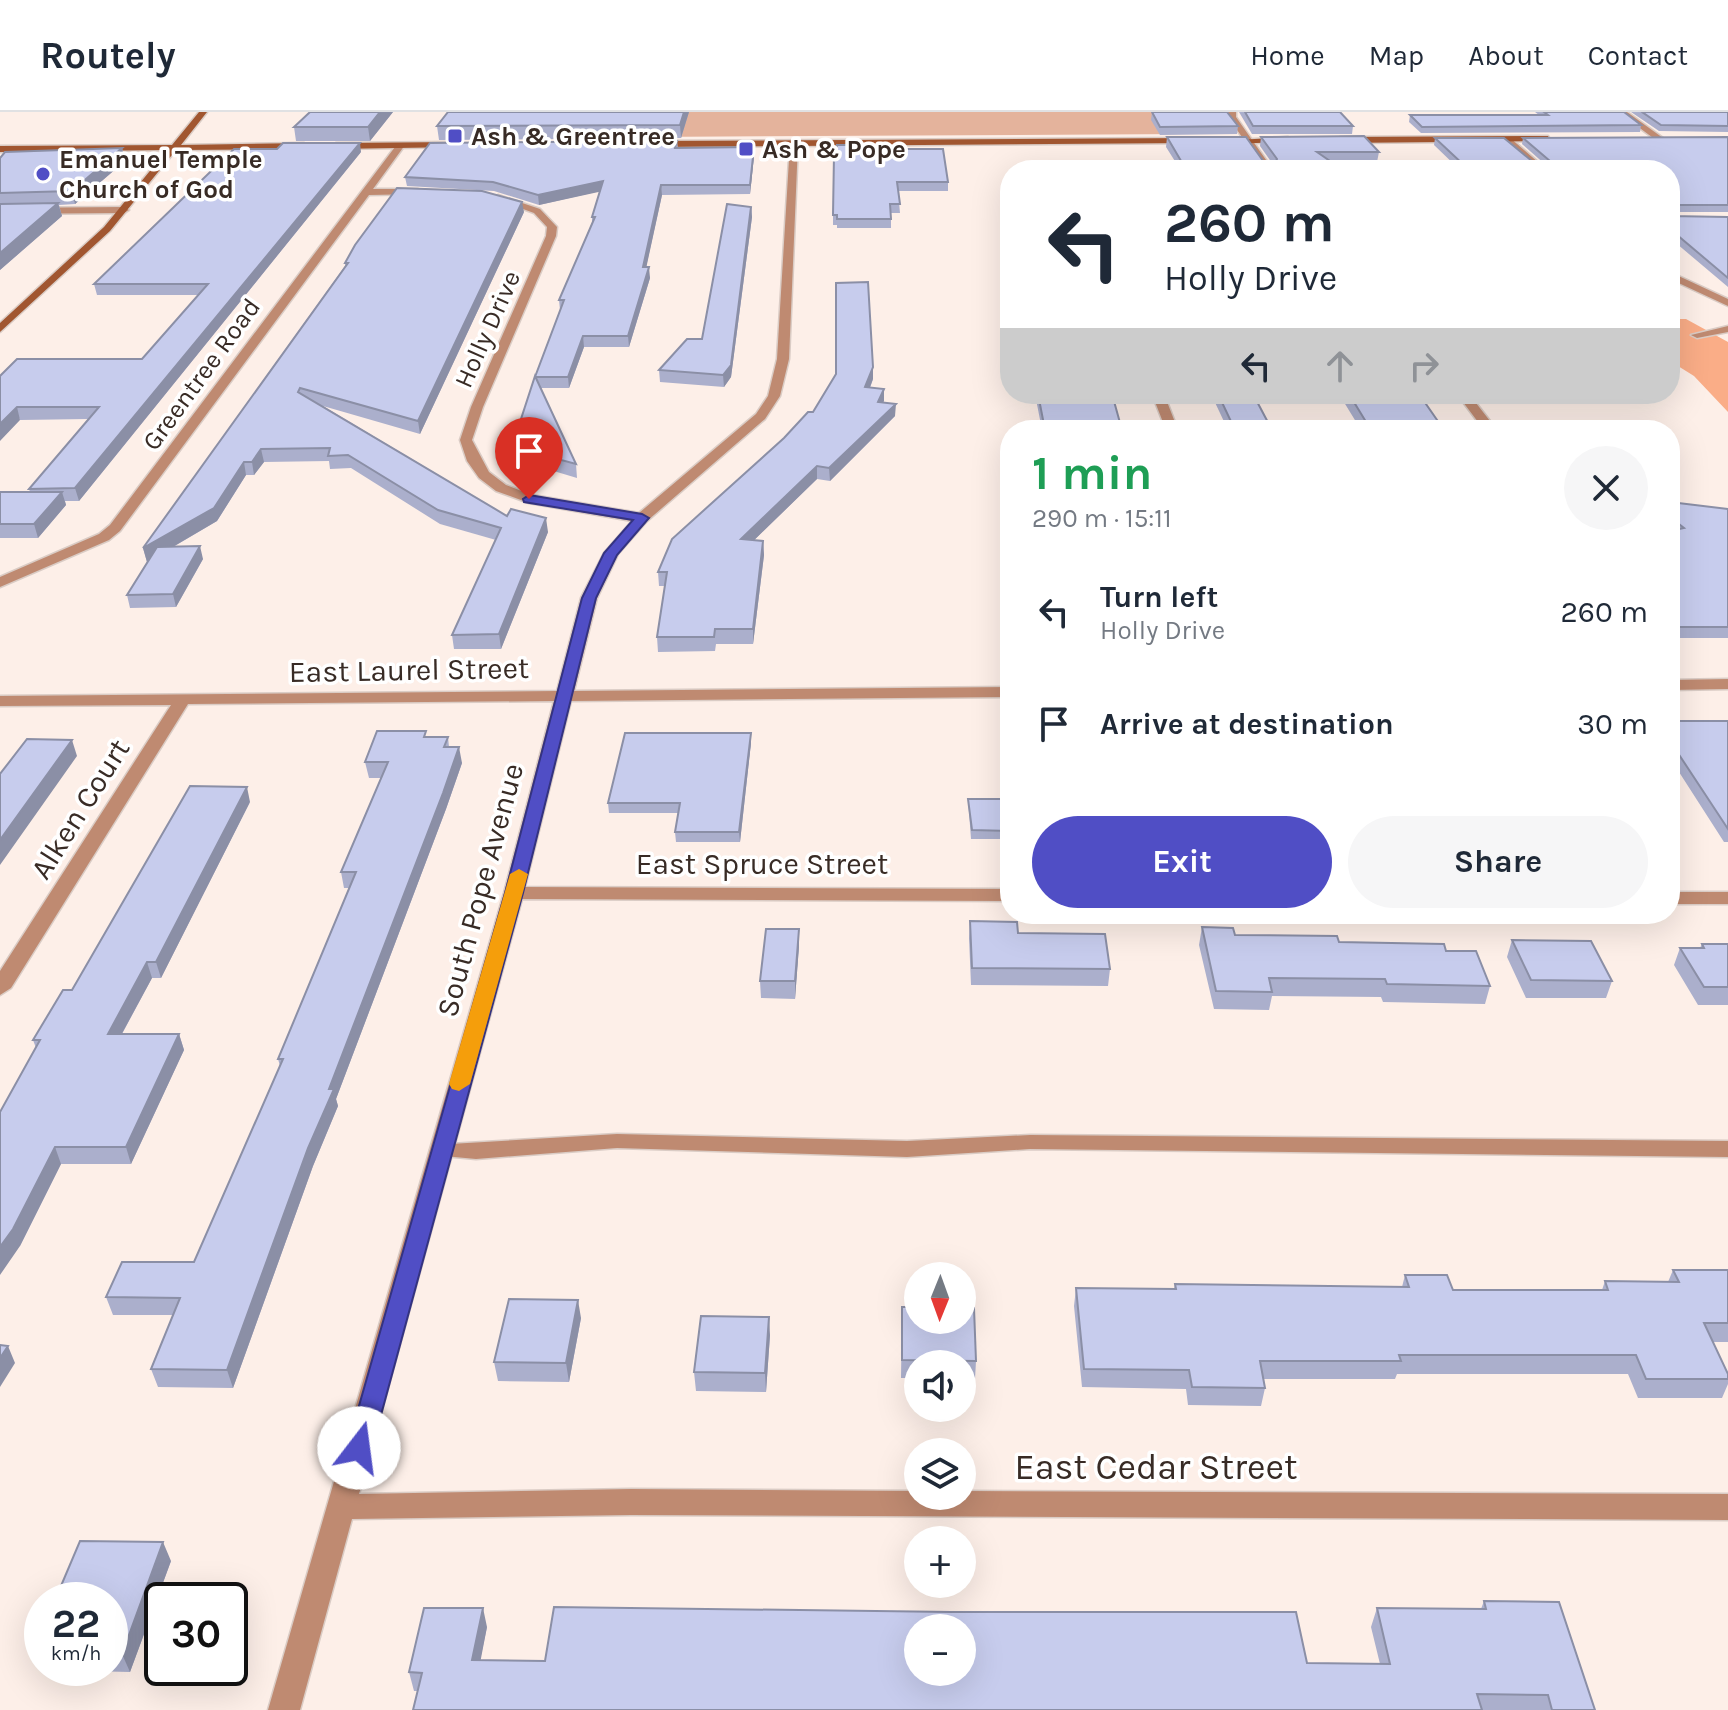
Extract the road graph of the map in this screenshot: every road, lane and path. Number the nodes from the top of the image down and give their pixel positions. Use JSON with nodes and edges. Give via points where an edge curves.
{"nodes":[{"id":1,"x":203,"y":112,"type":"edge"},
{"id":2,"x":1232,"y":112,"type":"edge"},
{"id":3,"x":1622,"y":112,"type":"edge"},
{"id":4,"x":1644,"y":138,"type":"edge"},
{"id":5,"x":1659,"y":138,"type":"junction"},
{"id":6,"x":1673,"y":138,"type":"edge"},
{"id":7,"x":1506,"y":139,"type":"junction"},
{"id":8,"x":1552,"y":139,"type":"edge"},
{"id":9,"x":1295,"y":140,"type":"edge"},
{"id":10,"x":1327,"y":140,"type":"edge"},
{"id":11,"x":1204,"y":141,"type":"edge"},
{"id":12,"x":1219,"y":141,"type":"edge"},
{"id":13,"x":1248,"y":141,"type":"junction"},
{"id":14,"x":794,"y":143,"type":"junction"},
{"id":15,"x":636,"y":144,"type":"edge"},
{"id":16,"x":401,"y":145,"type":"junction"},
{"id":17,"x":462,"y":145,"type":"edge"},
{"id":18,"x":176,"y":148,"type":"junction"},
{"id":19,"x":0,"y":149,"type":"edge"},
{"id":20,"x":1262,"y":160,"type":"edge"},
{"id":21,"x":1531,"y":160,"type":"edge"},
{"id":22,"x":365,"y":192,"type":"junction"},
{"id":23,"x":432,"y":192,"type":"edge"},
{"id":24,"x":479,"y":195,"type":"edge"},
{"id":25,"x":124,"y":210,"type":"junction"},
{"id":26,"x":0,"y":211,"type":"edge"},
{"id":27,"x":1680,"y":280,"type":"edge"},
{"id":28,"x":1728,"y":303,"type":"edge"},
{"id":29,"x":0,"y":329,"type":"edge"},
{"id":30,"x":1728,"y":329,"type":"edge"},
{"id":31,"x":1697,"y":335,"type":"dead end"},
{"id":32,"x":1471,"y":404,"type":"edge"},
{"id":33,"x":1483,"y":420,"type":"edge"},
{"id":34,"x":642,"y":518,"type":"junction"},
{"id":35,"x":0,"y":582,"type":"edge"},
{"id":36,"x":1728,"y":684,"type":"edge"},
{"id":37,"x":1680,"y":685,"type":"edge"},
{"id":38,"x":1000,"y":692,"type":"edge"},
{"id":39,"x":565,"y":696,"type":"junction"},
{"id":40,"x":182,"y":700,"type":"junction"},
{"id":41,"x":0,"y":701,"type":"edge"},
{"id":42,"x":514,"y":893,"type":"junction"},
{"id":43,"x":1000,"y":895,"type":"edge"},
{"id":44,"x":1680,"y":898,"type":"edge"},
{"id":45,"x":1728,"y":898,"type":"edge"},
{"id":46,"x":0,"y":988,"type":"edge"},
{"id":47,"x":1728,"y":1149,"type":"edge"},
{"id":48,"x":441,"y":1150,"type":"junction"},
{"id":49,"x":343,"y":1507,"type":"junction"},
{"id":50,"x":1728,"y":1507,"type":"edge"},
{"id":51,"x":284,"y":1710,"type":"edge"}],
"edges":[{"from":1,"to":18,"type":"street"},
{"from":2,"to":13,"type":"street"},
{"from":3,"to":5,"type":"street"},
{"from":4,"to":5,"type":"street"},
{"from":5,"to":6,"type":"street"},
{"from":7,"to":8,"type":"street"},
{"from":7,"to":10,"type":"street"},
{"from":7,"to":21,"type":"street"},
{"from":9,"to":13,"type":"street"},
{"from":11,"to":14,"type":"street"},
{"from":12,"to":13,"type":"street"},
{"from":13,"to":20,"type":"street"},
{"from":14,"to":15,"type":"street"},
{"from":14,"to":34,"type":"street","name":"South Pope Avenue","via":[[783,359],[774,396],[761,416]]},
{"from":16,"to":17,"type":"street"},
{"from":16,"to":18,"type":"street"},
{"from":16,"to":22,"type":"street","name":"Greentree Road"},
{"from":18,"to":19,"type":"street"},
{"from":18,"to":25,"type":"street"},
{"from":22,"to":23,"type":"street"},
{"from":22,"to":35,"type":"street","name":"Greentree Road","via":[[115,528]]},
{"from":24,"to":34,"type":"street","name":"Holly Drive","via":[[519,203],[537,211],[552,227],[466,440],[474,461],[501,488],[529,499]]},
{"from":25,"to":26,"type":"street"},
{"from":25,"to":29,"type":"street"},
{"from":27,"to":28,"type":"street"},
{"from":30,"to":31,"type":"street"},
{"from":32,"to":33,"type":"street"},
{"from":34,"to":39,"type":"street","name":"South Pope Avenue","via":[[611,553],[594,585]]},
{"from":36,"to":37,"type":"street"},
{"from":38,"to":39,"type":"street","name":"East Laurel Street"},
{"from":39,"to":40,"type":"street","name":"East Laurel Street"},
{"from":39,"to":42,"type":"street","name":"South Pope Avenue"},
{"from":40,"to":41,"type":"street","name":"East Laurel Street"},
{"from":40,"to":46,"type":"street","name":"Alken Court"},
{"from":42,"to":43,"type":"street","name":"East Spruce Street"},
{"from":42,"to":48,"type":"street","name":"South Pope Avenue"},
{"from":44,"to":45,"type":"street"},
{"from":47,"to":48,"type":"lane","via":[[1030,1142],[907,1149],[617,1141]]},
{"from":48,"to":49,"type":"street","name":"South Pope Avenue"},
{"from":49,"to":50,"type":"street","name":"East Cedar Street","via":[[631,1502]]},
{"from":49,"to":51,"type":"street","name":"South Pope Avenue"}]}
